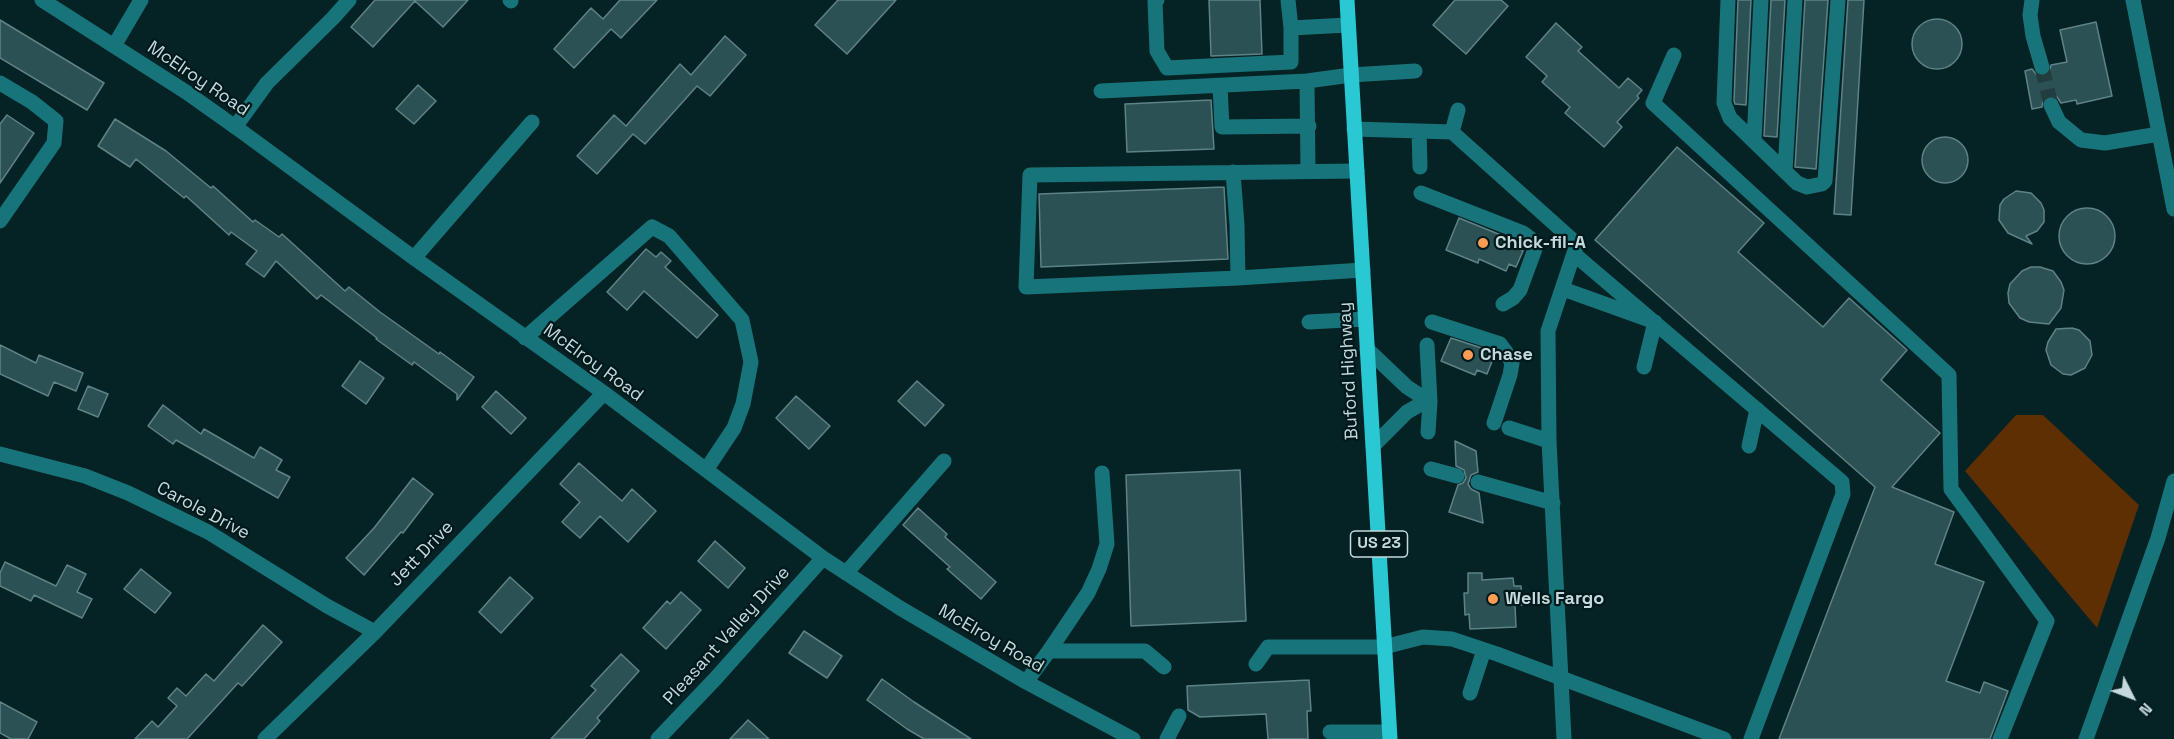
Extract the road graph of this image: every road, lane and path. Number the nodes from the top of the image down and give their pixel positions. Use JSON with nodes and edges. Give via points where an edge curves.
{"nodes":[{"id":1,"x":42,"y":0,"type":"edge"},
{"id":2,"x":141,"y":0,"type":"edge"},
{"id":3,"x":349,"y":0,"type":"edge"},
{"id":4,"x":1157,"y":0,"type":"edge"},
{"id":5,"x":1288,"y":0,"type":"edge"},
{"id":6,"x":1347,"y":0,"type":"edge"},
{"id":7,"x":1728,"y":0,"type":"edge"},
{"id":8,"x":1761,"y":0,"type":"edge"},
{"id":9,"x":1795,"y":0,"type":"edge"},
{"id":10,"x":1838,"y":0,"type":"edge"},
{"id":11,"x":2133,"y":0,"type":"edge"},
{"id":12,"x":2031,"y":8,"type":"edge"},
{"id":13,"x":1348,"y":25,"type":"junction"},
{"id":14,"x":1291,"y":28,"type":"junction"},
{"id":15,"x":114,"y":46,"type":"junction"},
{"id":16,"x":1674,"y":55,"type":"dead end"},
{"id":17,"x":2042,"y":67,"type":"tunnel mouth"},
{"id":18,"x":1415,"y":71,"type":"dead end"},
{"id":19,"x":1351,"y":75,"type":"junction"},
{"id":20,"x":1307,"y":81,"type":"junction"},
{"id":21,"x":0,"y":82,"type":"edge"},
{"id":22,"x":1220,"y":86,"type":"junction"},
{"id":23,"x":1101,"y":91,"type":"dead end"},
{"id":24,"x":2051,"y":105,"type":"tunnel mouth"},
{"id":25,"x":1458,"y":110,"type":"dead end"},
{"id":26,"x":532,"y":122,"type":"dead end"},
{"id":27,"x":1309,"y":126,"type":"junction"},
{"id":28,"x":235,"y":127,"type":"junction"},
{"id":29,"x":1354,"y":129,"type":"junction"},
{"id":30,"x":1419,"y":131,"type":"junction"},
{"id":31,"x":1452,"y":132,"type":"junction"},
{"id":32,"x":2159,"y":134,"type":"junction"},
{"id":33,"x":1754,"y":141,"type":"junction"},
{"id":34,"x":1420,"y":167,"type":"dead end"},
{"id":35,"x":1308,"y":171,"type":"junction"},
{"id":36,"x":1357,"y":171,"type":"junction"},
{"id":37,"x":1785,"y":171,"type":"junction"},
{"id":38,"x":1233,"y":172,"type":"junction"},
{"id":39,"x":1421,"y":193,"type":"dead end"},
{"id":40,"x":2174,"y":209,"type":"edge"},
{"id":41,"x":0,"y":221,"type":"edge"},
{"id":42,"x":1574,"y":254,"type":"junction"},
{"id":43,"x":414,"y":258,"type":"junction"},
{"id":44,"x":1363,"y":270,"type":"junction"},
{"id":45,"x":1238,"y":278,"type":"junction"},
{"id":46,"x":1563,"y":289,"type":"junction"},
{"id":47,"x":1503,"y":304,"type":"dead end"},
{"id":48,"x":1365,"y":319,"type":"junction"},
{"id":49,"x":1309,"y":322,"type":"dead end"},
{"id":50,"x":1432,"y":322,"type":"dead end"},
{"id":51,"x":1655,"y":322,"type":"junction"},
{"id":52,"x":525,"y":338,"type":"junction"},
{"id":53,"x":1427,"y":345,"type":"dead end"},
{"id":54,"x":1367,"y":349,"type":"junction"},
{"id":55,"x":1644,"y":367,"type":"dead end"},
{"id":56,"x":604,"y":393,"type":"junction"},
{"id":57,"x":1430,"y":402,"type":"junction"},
{"id":58,"x":1757,"y":409,"type":"junction"},
{"id":59,"x":1494,"y":423,"type":"dead end"},
{"id":60,"x":1509,"y":428,"type":"dead end"},
{"id":61,"x":1428,"y":432,"type":"dead end"},
{"id":62,"x":1549,"y":441,"type":"junction"},
{"id":63,"x":1373,"y":446,"type":"junction"},
{"id":64,"x":1749,"y":446,"type":"dead end"},
{"id":65,"x":0,"y":454,"type":"edge"},
{"id":66,"x":944,"y":461,"type":"dead end"},
{"id":67,"x":1431,"y":469,"type":"dead end"},
{"id":68,"x":706,"y":470,"type":"junction"},
{"id":69,"x":1102,"y":473,"type":"dead end"},
{"id":70,"x":1457,"y":476,"type":"dead end"},
{"id":71,"x":2174,"y":481,"type":"edge"},
{"id":72,"x":1478,"y":482,"type":"dead end"},
{"id":73,"x":1553,"y":502,"type":"junction"},
{"id":74,"x":823,"y":558,"type":"junction"},
{"id":75,"x":846,"y":573,"type":"junction"},
{"id":76,"x":1319,"y":630,"type":"dead end"},
{"id":77,"x":375,"y":632,"type":"junction"},
{"id":78,"x":1319,"y":646,"type":"junction"},
{"id":79,"x":1384,"y":647,"type":"junction"},
{"id":80,"x":1484,"y":650,"type":"junction"},
{"id":81,"x":1049,"y":651,"type":"junction"},
{"id":82,"x":1256,"y":664,"type":"dead end"},
{"id":83,"x":1164,"y":667,"type":"dead end"},
{"id":84,"x":1562,"y":678,"type":"junction"},
{"id":85,"x":1026,"y":682,"type":"junction"},
{"id":86,"x":1470,"y":693,"type":"dead end"},
{"id":87,"x":1179,"y":716,"type":"dead end"},
{"id":88,"x":1330,"y":732,"type":"dead end"},
{"id":89,"x":1389,"y":736,"type":"edge"},
{"id":90,"x":1129,"y":738,"type":"edge"},
{"id":91,"x":265,"y":739,"type":"edge"},
{"id":92,"x":658,"y":739,"type":"edge"},
{"id":93,"x":1167,"y":739,"type":"edge"},
{"id":94,"x":1564,"y":739,"type":"edge"},
{"id":95,"x":1724,"y":739,"type":"edge"},
{"id":96,"x":1751,"y":739,"type":"edge"},
{"id":97,"x":2000,"y":739,"type":"edge"},
{"id":98,"x":2086,"y":739,"type":"edge"}],
"edges":[{"from":1,"to":15,"type":"street","name":"McElroy Road"},
{"from":2,"to":15,"type":"street"},
{"from":3,"to":28,"type":"street","via":[[267,83]]},
{"from":4,"to":14,"type":"street","via":[[1157,51],[1167,68],[1291,62]]},
{"from":5,"to":14,"type":"street"},
{"from":6,"to":13,"type":"main road","name":"Buford Highway","number":"US 23"},
{"from":7,"to":33,"type":"street","via":[[1724,103],[1730,118]]},
{"from":8,"to":33,"type":"street"},
{"from":9,"to":37,"type":"street"},
{"from":10,"to":37,"type":"street","via":[[1825,182],[1807,187]]},
{"from":11,"to":32,"type":"street"},
{"from":12,"to":17,"type":"street","via":[[2033,36]]},
{"from":13,"to":14,"type":"street"},
{"from":13,"to":19,"type":"main road","name":"Buford Highway","number":"US 23"},
{"from":15,"to":28,"type":"street","name":"McElroy Road"},
{"from":16,"to":97,"type":"street","via":[[1653,103],[1949,375],[1951,489],[2047,621]]},
{"from":18,"to":19,"type":"street"},
{"from":19,"to":20,"type":"street"},
{"from":19,"to":29,"type":"main road","name":"Buford Highway","number":"US 23"},
{"from":20,"to":22,"type":"street"},
{"from":20,"to":27,"type":"street"},
{"from":21,"to":41,"type":"street","via":[[56,121],[54,143]]},
{"from":22,"to":23,"type":"street"},
{"from":22,"to":27,"type":"street","via":[[1222,127]]},
{"from":24,"to":32,"type":"street","via":[[2059,122],[2081,140],[2105,143]]},
{"from":25,"to":31,"type":"street"},
{"from":26,"to":43,"type":"street"},
{"from":27,"to":35,"type":"street"},
{"from":28,"to":43,"type":"street","name":"McElroy Road"},
{"from":29,"to":30,"type":"street"},
{"from":29,"to":36,"type":"main road","name":"Buford Highway","number":"US 23"},
{"from":30,"to":31,"type":"street"},
{"from":30,"to":34,"type":"street"},
{"from":31,"to":42,"type":"street","via":[[1577,244]]},
{"from":32,"to":40,"type":"street"},
{"from":33,"to":37,"type":"street"},
{"from":35,"to":36,"type":"street"},
{"from":35,"to":38,"type":"street"},
{"from":36,"to":44,"type":"main road","name":"Buford Highway","number":"US 23"},
{"from":38,"to":45,"type":"street"},
{"from":38,"to":45,"type":"street","via":[[1030,175],[1026,287]]},
{"from":39,"to":47,"type":"street","via":[[1531,239],[1535,249],[1520,290]]},
{"from":42,"to":46,"type":"street"},
{"from":42,"to":51,"type":"street"},
{"from":43,"to":52,"type":"street","name":"McElroy Road"},
{"from":44,"to":45,"type":"street"},
{"from":44,"to":48,"type":"main road","name":"Buford Highway","number":"US 23"},
{"from":46,"to":51,"type":"street"},
{"from":46,"to":62,"type":"street","via":[[1548,331]]},
{"from":48,"to":49,"type":"street"},
{"from":48,"to":54,"type":"main road","name":"Buford Highway","number":"US 23"},
{"from":50,"to":59,"type":"street","via":[[1500,344],[1506,352],[1512,363],[1510,375]]},
{"from":51,"to":55,"type":"street"},
{"from":51,"to":58,"type":"street"},
{"from":52,"to":56,"type":"street","name":"McElroy Road"},
{"from":52,"to":68,"type":"street","via":[[652,227],[669,236],[742,320],[751,362],[734,428]]},
{"from":53,"to":57,"type":"street"},
{"from":54,"to":57,"type":"street","via":[[1407,387]]},
{"from":54,"to":63,"type":"main road","name":"Buford Highway","number":"US 23"},
{"from":56,"to":68,"type":"street","name":"McElroy Road"},
{"from":56,"to":77,"type":"street","name":"Jett Drive"},
{"from":57,"to":61,"type":"street"},
{"from":57,"to":63,"type":"street","via":[[1407,412]]},
{"from":58,"to":64,"type":"street"},
{"from":58,"to":96,"type":"street","via":[[1837,477],[1844,488]]},
{"from":60,"to":62,"type":"street"},
{"from":62,"to":73,"type":"street"},
{"from":63,"to":79,"type":"main road","name":"Buford Highway","number":"US 23"},
{"from":65,"to":77,"type":"street","name":"Carole Drive","via":[[84,476],[128,493],[208,532]]},
{"from":66,"to":75,"type":"street"},
{"from":67,"to":70,"type":"street"},
{"from":68,"to":74,"type":"street","name":"McElroy Road"},
{"from":69,"to":81,"type":"street","via":[[1107,544],[1088,593]]},
{"from":71,"to":98,"type":"street","via":[[2158,538]]},
{"from":72,"to":73,"type":"street"},
{"from":73,"to":84,"type":"street"},
{"from":74,"to":75,"type":"street","name":"McElroy Road"},
{"from":74,"to":92,"type":"street","name":"Pleasant Valley Drive"},
{"from":75,"to":85,"type":"street","name":"McElroy Road"},
{"from":76,"to":78,"type":"street"},
{"from":77,"to":91,"type":"street","name":"Jett Drive"},
{"from":78,"to":79,"type":"street"},
{"from":78,"to":82,"type":"street","via":[[1268,647]]},
{"from":79,"to":80,"type":"street","via":[[1423,637],[1452,639]]},
{"from":79,"to":89,"type":"main road","name":"Buford Highway","number":"US 23"},
{"from":80,"to":84,"type":"street"},
{"from":80,"to":86,"type":"street"},
{"from":81,"to":83,"type":"street","via":[[1145,651]]},
{"from":81,"to":85,"type":"street"},
{"from":84,"to":94,"type":"street"},
{"from":84,"to":95,"type":"street"},
{"from":85,"to":90,"type":"street","name":"McElroy Road"},
{"from":87,"to":93,"type":"street"},
{"from":88,"to":89,"type":"street"}]}
